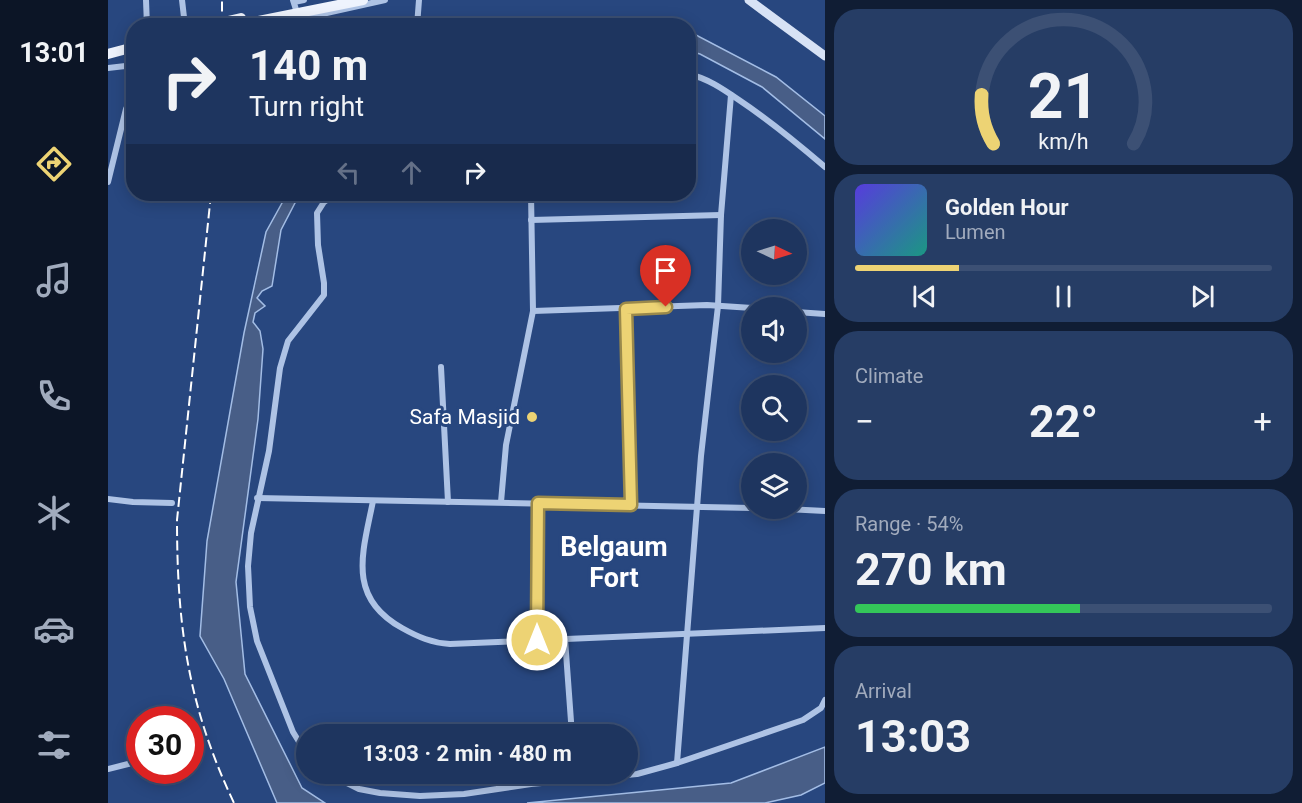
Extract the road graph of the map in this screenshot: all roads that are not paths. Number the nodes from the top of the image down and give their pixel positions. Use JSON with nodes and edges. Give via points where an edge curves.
{"nodes":[{"id":1,"x":146,"y":0,"type":"edge"},
{"id":2,"x":182,"y":0,"type":"edge"},
{"id":3,"x":304,"y":0,"type":"edge"},
{"id":4,"x":330,"y":0,"type":"edge"},
{"id":5,"x":363,"y":0,"type":"edge"},
{"id":6,"x":385,"y":0,"type":"edge"},
{"id":7,"x":419,"y":0,"type":"edge"},
{"id":8,"x":749,"y":0,"type":"edge"},
{"id":9,"x":759,"y":0,"type":"edge"},
{"id":10,"x":293,"y":1,"type":"edge"},
{"id":11,"x":147,"y":18,"type":"edge"},
{"id":12,"x":184,"y":18,"type":"edge"},
{"id":13,"x":244,"y":18,"type":"edge"},
{"id":14,"x":274,"y":18,"type":"edge"},
{"id":15,"x":418,"y":18,"type":"edge"},
{"id":16,"x":126,"y":47,"type":"edge"},
{"id":17,"x":825,"y":49,"type":"edge"},
{"id":18,"x":108,"y":52,"type":"edge"},
{"id":19,"x":126,"y":56,"type":"edge"},
{"id":20,"x":825,"y":56,"type":"edge"},
{"id":21,"x":108,"y":60,"type":"edge"},
{"id":22,"x":126,"y":66,"type":"edge"},
{"id":23,"x":108,"y":68,"type":"edge"},
{"id":24,"x":696,"y":77,"type":"edge"},
{"id":25,"x":731,"y":95,"type":"junction"},
{"id":26,"x":126,"y":109,"type":"edge"},
{"id":27,"x":825,"y":167,"type":"edge"},
{"id":28,"x":108,"y":182,"type":"edge"},
{"id":29,"x":325,"y":201,"type":"edge"},
{"id":30,"x":531,"y":201,"type":"edge"},
{"id":31,"x":722,"y":216,"type":"junction"},
{"id":32,"x":531,"y":220,"type":"junction"},
{"id":33,"x":718,"y":306,"type":"junction"},
{"id":34,"x":741,"y":307,"type":"edge"},
{"id":35,"x":626,"y":309,"type":"junction"},
{"id":36,"x":533,"y":311,"type":"junction"},
{"id":37,"x":807,"y":313,"type":"edge"},
{"id":38,"x":825,"y":314,"type":"edge"},
{"id":39,"x":441,"y":367,"type":"dead end"},
{"id":40,"x":257,"y":498,"type":"junction"},
{"id":41,"x":108,"y":499,"type":"edge"},
{"id":42,"x":373,"y":501,"type":"junction"},
{"id":43,"x":448,"y":502,"type":"junction"},
{"id":44,"x":501,"y":502,"type":"junction"},
{"id":45,"x":172,"y":503,"type":"dead end"},
{"id":46,"x":538,"y":503,"type":"junction"},
{"id":47,"x":631,"y":505,"type":"junction"},
{"id":48,"x":697,"y":506,"type":"junction"},
{"id":49,"x":741,"y":508,"type":"edge"},
{"id":50,"x":807,"y":510,"type":"edge"},
{"id":51,"x":825,"y":511,"type":"edge"},
{"id":52,"x":825,"y":628,"type":"edge"},
{"id":53,"x":687,"y":633,"type":"junction"},
{"id":54,"x":565,"y":639,"type":"junction"},
{"id":55,"x":537,"y":640,"type":"junction"},
{"id":56,"x":825,"y":700,"type":"edge"},
{"id":57,"x":571,"y":724,"type":"edge"},
{"id":58,"x":296,"y":737,"type":"edge"},
{"id":59,"x":677,"y":763,"type":"junction"},
{"id":60,"x":126,"y":764,"type":"edge"},
{"id":61,"x":108,"y":769,"type":"edge"},
{"id":62,"x":638,"y":774,"type":"edge"},
{"id":63,"x":349,"y":784,"type":"edge"},
{"id":64,"x":531,"y":784,"type":"edge"}],
"edges":[{"from":1,"to":11,"type":"street"},
{"from":2,"to":12,"type":"street"},
{"from":3,"to":10,"type":"street"},
{"from":4,"to":13,"type":"main road","bridge":true},
{"from":5,"to":14,"type":"main road","bridge":true},
{"from":6,"to":10,"type":"street","via":[[304,18],[298,16]]},
{"from":7,"to":15,"type":"street"},
{"from":8,"to":20,"type":"main road"},
{"from":9,"to":17,"type":"main road"},
{"from":16,"to":18,"type":"main road"},
{"from":19,"to":21,"type":"main road"},
{"from":22,"to":23,"type":"street"},
{"from":24,"to":25,"type":"street"},
{"from":25,"to":27,"type":"street","via":[[773,123]]},
{"from":25,"to":31,"type":"street"},
{"from":26,"to":28,"type":"street"},
{"from":29,"to":40,"type":"street","via":[[317,213],[324,294],[288,341],[283,354],[269,451]]},
{"from":30,"to":32,"type":"street"},
{"from":31,"to":32,"type":"street"},
{"from":31,"to":33,"type":"street"},
{"from":32,"to":36,"type":"street"},
{"from":33,"to":34,"type":"street"},
{"from":33,"to":35,"type":"street"},
{"from":33,"to":48,"type":"street"},
{"from":35,"to":36,"type":"street"},
{"from":35,"to":47,"type":"street"},
{"from":36,"to":44,"type":"street","via":[[506,445]]},
{"from":37,"to":38,"type":"street"},
{"from":39,"to":43,"type":"street"},
{"from":40,"to":42,"type":"street"},
{"from":40,"to":58,"type":"street","via":[[249,550],[250,608],[257,641]]},
{"from":41,"to":45,"type":"street"},
{"from":42,"to":43,"type":"street"},
{"from":42,"to":55,"type":"street","via":[[362,578],[369,598],[382,615],[407,631],[438,643]]},
{"from":43,"to":44,"type":"street"},
{"from":44,"to":46,"type":"street"},
{"from":46,"to":47,"type":"street"},
{"from":46,"to":55,"type":"street"},
{"from":47,"to":48,"type":"street"},
{"from":48,"to":49,"type":"street"},
{"from":48,"to":53,"type":"street"},
{"from":50,"to":51,"type":"street"},
{"from":52,"to":53,"type":"street"},
{"from":53,"to":54,"type":"street"},
{"from":53,"to":59,"type":"street"},
{"from":54,"to":55,"type":"street"},
{"from":54,"to":57,"type":"street"},
{"from":56,"to":59,"type":"street","via":[[821,708],[803,720]]},
{"from":59,"to":62,"type":"street"},
{"from":60,"to":61,"type":"street"},
{"from":63,"to":64,"type":"street","via":[[380,793],[420,796]]}]}
